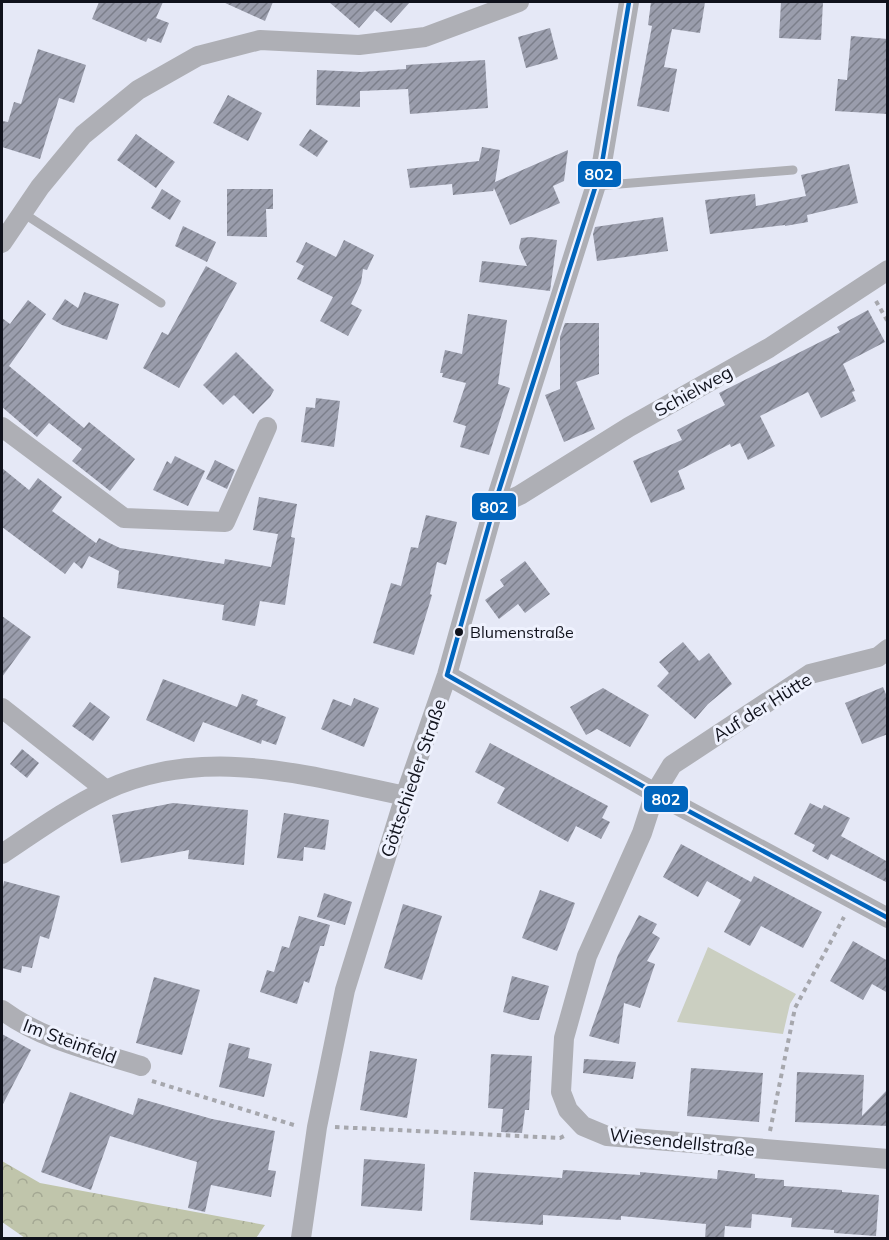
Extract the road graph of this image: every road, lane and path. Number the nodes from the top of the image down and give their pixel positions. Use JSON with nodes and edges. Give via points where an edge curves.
{"nodes":[{"id":1,"x":519,"y":2,"type":"edge"},
{"id":2,"x":629,"y":2,"type":"edge"},
{"id":3,"x":793,"y":170,"type":"dead end"},
{"id":4,"x":595,"y":186,"type":"junction"},
{"id":5,"x":23,"y":213,"type":"junction"},
{"id":6,"x":3,"y":236,"type":"edge"},
{"id":7,"x":888,"y":270,"type":"edge"},
{"id":8,"x":161,"y":303,"type":"dead end"},
{"id":9,"x":2,"y":427,"type":"edge"},
{"id":10,"x":267,"y":427,"type":"dead end"},
{"id":11,"x":495,"y":503,"type":"junction"},
{"id":12,"x":888,"y":649,"type":"edge"},
{"id":13,"x":447,"y":675,"type":"junction"},
{"id":14,"x":2,"y":708,"type":"edge"},
{"id":15,"x":106,"y":790,"type":"junction"},
{"id":16,"x":655,"y":793,"type":"junction"},
{"id":17,"x":405,"y":796,"type":"junction"},
{"id":18,"x":2,"y":854,"type":"edge"},
{"id":19,"x":853,"y":900,"type":"junction"},
{"id":20,"x":888,"y":918,"type":"edge"},
{"id":21,"x":2,"y":1010,"type":"edge"},
{"id":22,"x":141,"y":1066,"type":"joint"},
{"id":23,"x":583,"y":1126,"type":"junction"},
{"id":24,"x":316,"y":1130,"type":"junction"},
{"id":25,"x":766,"y":1150,"type":"junction"},
{"id":26,"x":888,"y":1159,"type":"edge"},
{"id":27,"x":301,"y":1239,"type":"edge"}],
"edges":[{"from":1,"to":5,"type":"street","via":[[425,37],[359,45],[260,40],[198,56],[138,90],[83,135]]},
{"from":2,"to":4,"type":"street","name":"Göttschieder Straße"},
{"from":3,"to":4,"type":"lane"},
{"from":4,"to":11,"type":"street","name":"Göttschieder Straße"},
{"from":5,"to":6,"type":"street"},
{"from":5,"to":8,"type":"lane"},
{"from":7,"to":11,"type":"street","name":"Schielweg","via":[[769,348],[629,427],[520,495]]},
{"from":9,"to":10,"type":"street","via":[[124,518],[225,522]]},
{"from":11,"to":13,"type":"street","name":"Göttschieder Straße"},
{"from":12,"to":16,"type":"street","name":"Auf der Hütte","via":[[878,657],[810,674],[672,765]]},
{"from":13,"to":16,"type":"street"},
{"from":13,"to":17,"type":"street","name":"Göttschieder Straße"},
{"from":14,"to":15,"type":"street"},
{"from":15,"to":17,"type":"street","via":[[158,773],[217,765],[316,777]]},
{"from":15,"to":18,"type":"street"},
{"from":16,"to":19,"type":"street"},
{"from":16,"to":23,"type":"street","via":[[642,832],[587,956],[564,1038],[561,1092],[568,1110]]},
{"from":17,"to":24,"type":"street","name":"Göttschieder Straße","via":[[345,990]]},
{"from":19,"to":20,"type":"street"},
{"from":19,"to":25,"type":"path","via":[[795,1008]]},
{"from":21,"to":22,"type":"street","name":"Im Steinfeld","via":[[18,1022],[66,1043]]},
{"from":22,"to":24,"type":"path","via":[[151,1080]]},
{"from":23,"to":24,"type":"path","via":[[560,1138]]},
{"from":23,"to":25,"type":"street","name":"Wiesendellstraße","via":[[607,1136]]},
{"from":24,"to":27,"type":"street","name":"Göttschieder Straße"},
{"from":25,"to":26,"type":"street","name":"Wiesendellstraße"}]}
